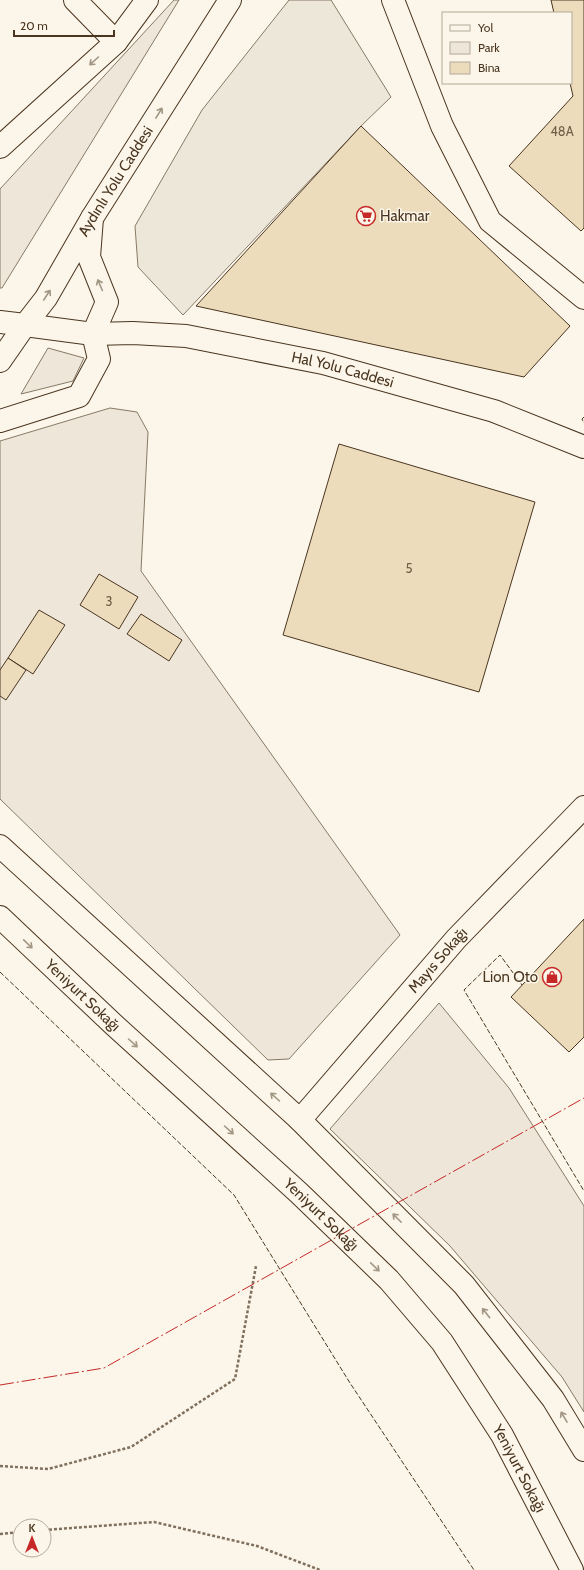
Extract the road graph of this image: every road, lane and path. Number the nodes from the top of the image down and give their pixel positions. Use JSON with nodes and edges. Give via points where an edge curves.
{"nodes":[{"id":1,"x":75,"y":0,"type":"edge"},
{"id":2,"x":147,"y":0,"type":"edge"},
{"id":3,"x":230,"y":0,"type":"edge"},
{"id":4,"x":393,"y":0,"type":"edge"},
{"id":5,"x":116,"y":42,"type":"junction"},
{"id":6,"x":0,"y":147,"type":"edge"},
{"id":7,"x":92,"y":218,"type":"junction"},
{"id":8,"x":581,"y":290,"type":"edge"},
{"id":9,"x":0,"y":322,"type":"edge"},
{"id":10,"x":25,"y":324,"type":"junction"},
{"id":11,"x":93,"y":334,"type":"junction"},
{"id":12,"x":0,"y":361,"type":"edge"},
{"id":13,"x":0,"y":421,"type":"edge"},
{"id":14,"x":584,"y":447,"type":"edge"},
{"id":15,"x":584,"y":807,"type":"edge"},
{"id":16,"x":0,"y":846,"type":"edge"},
{"id":17,"x":0,"y":917,"type":"edge"},
{"id":18,"x":300,"y":1120,"type":"junction"},
{"id":19,"x":256,"y":1266,"type":"dead end"},
{"id":20,"x":584,"y":1450,"type":"edge"},
{"id":21,"x":0,"y":1466,"type":"edge"},
{"id":22,"x":52,"y":1529,"type":"edge"},
{"id":23,"x":12,"y":1533,"type":"edge"},
{"id":24,"x":0,"y":1534,"type":"edge"},
{"id":25,"x":320,"y":1570,"type":"edge"},
{"id":26,"x":572,"y":1570,"type":"edge"}],
"edges":[{"from":1,"to":5,"type":"street"},
{"from":2,"to":5,"type":"street"},
{"from":7,"to":3,"type":"street","name":"Aydınlı Yolu Caddesi","one_way":true},
{"from":4,"to":8,"type":"street","via":[[442,126],[490,221]]},
{"from":5,"to":6,"type":"street","one_way":true},
{"from":10,"to":7,"type":"street","name":"Aydınlı Yolu Caddesi","one_way":true,"via":[[46,298]]},
{"from":11,"to":7,"type":"street","one_way":true,"via":[[107,302],[89,257]]},
{"from":9,"to":10,"type":"street","name":"Hal Yolu Caddesi"},
{"from":10,"to":11,"type":"street","name":"Hal Yolu Caddesi"},
{"from":10,"to":12,"type":"street","name":"Aydınlı Yolu Caddesi"},
{"from":11,"to":13,"type":"street","via":[[99,360],[79,396]]},
{"from":11,"to":14,"type":"street","name":"Hal Yolu Caddesi","via":[[186,336],[323,363],[494,411]]},
{"from":15,"to":18,"type":"street","name":"Mayıs Sokağı","via":[[456,939]]},
{"from":18,"to":16,"type":"street","one_way":true},
{"from":17,"to":26,"type":"street","name":"Yeniyurt Sokağı","one_way":true,"via":[[299,1193],[389,1280],[442,1342],[502,1435]]},
{"from":20,"to":18,"type":"street","one_way":true,"via":[[553,1400],[464,1284]]},
{"from":19,"to":21,"type":"path","via":[[235,1379],[131,1447],[48,1469]]},
{"from":22,"to":25,"type":"path","via":[[154,1522],[257,1546]]},
{"from":23,"to":24,"type":"path"}]}
